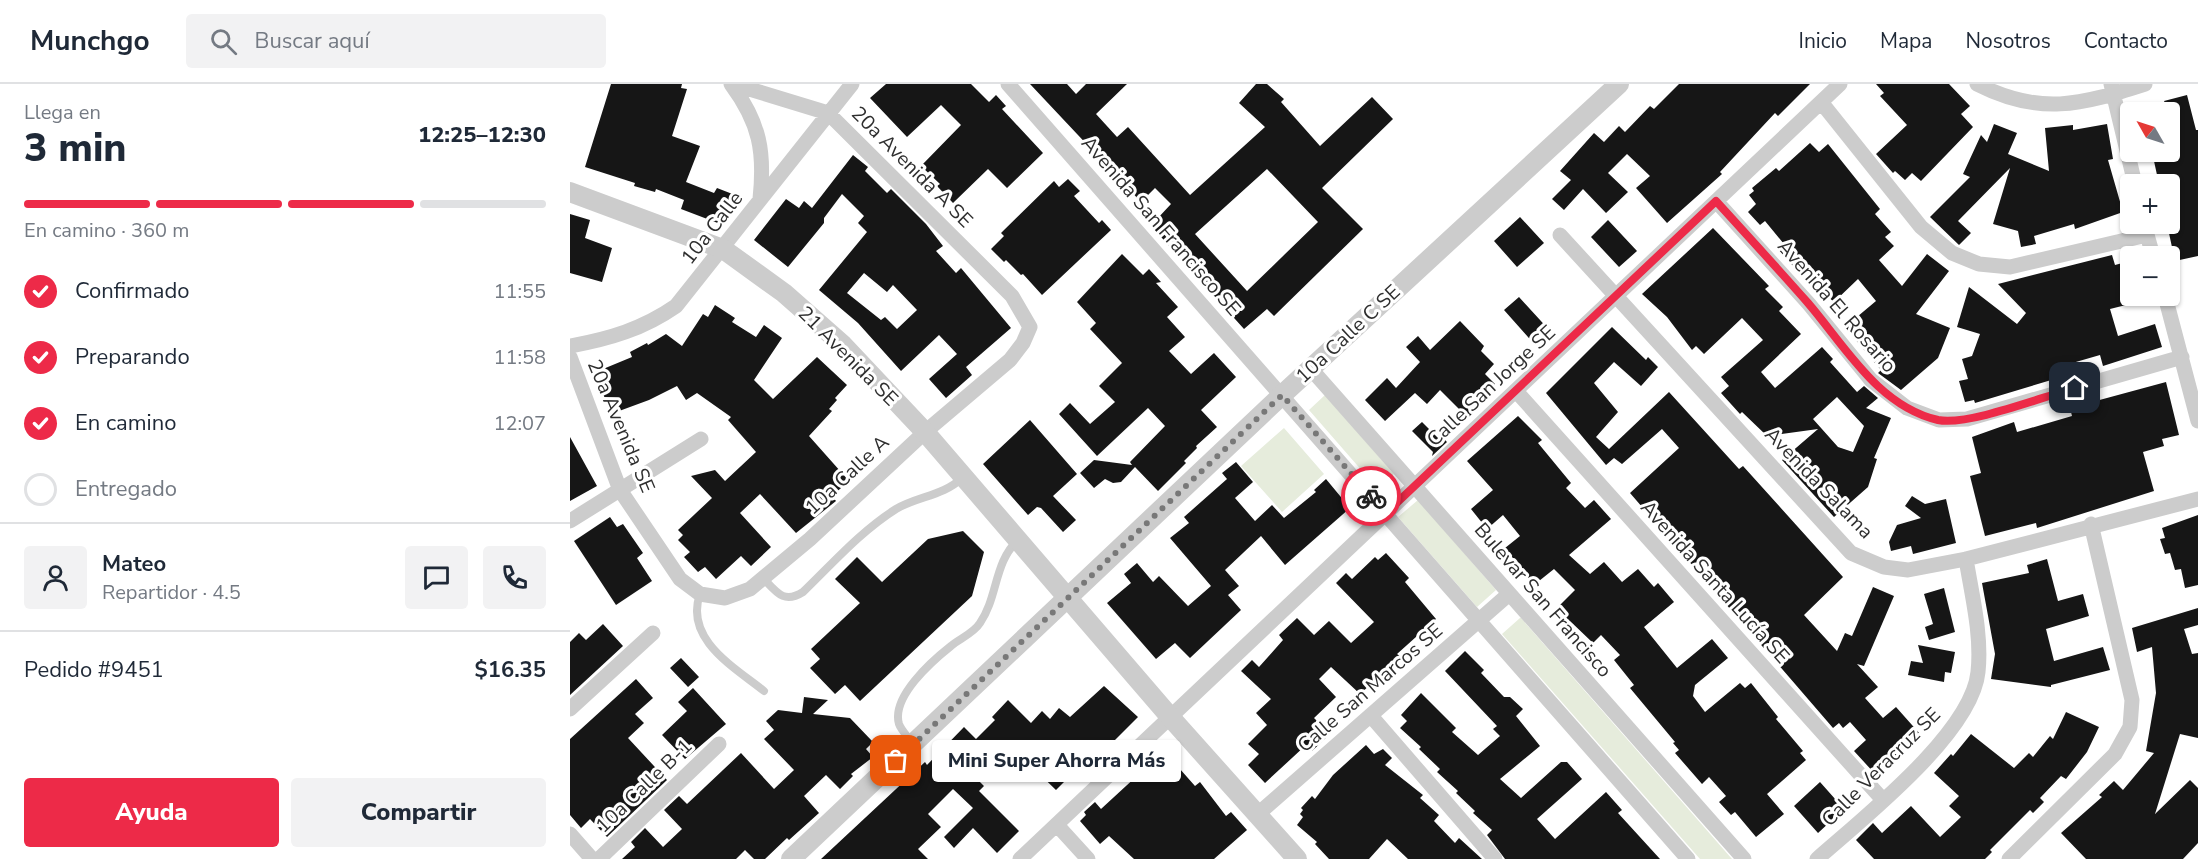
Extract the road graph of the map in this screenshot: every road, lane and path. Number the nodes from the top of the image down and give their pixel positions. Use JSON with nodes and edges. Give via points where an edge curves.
{"nodes":[{"id":1,"x":732,"y":84,"type":"edge"},
{"id":2,"x":852,"y":84,"type":"edge"},
{"id":3,"x":1008,"y":84,"type":"edge"},
{"id":4,"x":1619,"y":84,"type":"edge"},
{"id":5,"x":1840,"y":84,"type":"edge"},
{"id":6,"x":1977,"y":84,"type":"edge"},
{"id":7,"x":2145,"y":84,"type":"edge"},
{"id":8,"x":2113,"y":89,"type":"edge"},
{"id":9,"x":1821,"y":102,"type":"junction"},
{"id":10,"x":828,"y":112,"type":"junction"},
{"id":11,"x":2133,"y":174,"type":"edge"},
{"id":12,"x":570,"y":192,"type":"edge"},
{"id":13,"x":760,"y":200,"type":"junction"},
{"id":14,"x":1716,"y":201,"type":"junction"},
{"id":15,"x":2131,"y":234,"type":"edge"},
{"id":16,"x":1560,"y":235,"type":"dead end"},
{"id":17,"x":723,"y":249,"type":"junction"},
{"id":18,"x":1616,"y":296,"type":"junction"},
{"id":19,"x":2168,"y":306,"type":"edge"},
{"id":20,"x":1030,"y":327,"type":"joint"},
{"id":21,"x":570,"y":346,"type":"edge"},
{"id":22,"x":570,"y":357,"type":"edge"},
{"id":23,"x":2182,"y":357,"type":"junction"},
{"id":24,"x":1311,"y":369,"type":"junction"},
{"id":25,"x":1516,"y":391,"type":"junction"},
{"id":26,"x":1282,"y":395,"type":"junction"},
{"id":27,"x":2198,"y":421,"type":"edge"},
{"id":28,"x":925,"y":432,"type":"junction"},
{"id":29,"x":700,"y":439,"type":"dead end"},
{"id":30,"x":963,"y":477,"type":"junction"},
{"id":31,"x":1415,"y":487,"type":"junction"},
{"id":32,"x":620,"y":490,"type":"junction"},
{"id":33,"x":2198,"y":499,"type":"edge"},
{"id":34,"x":1386,"y":513,"type":"junction"},
{"id":35,"x":570,"y":521,"type":"edge"},
{"id":36,"x":2091,"y":524,"type":"junction"},
{"id":37,"x":1018,"y":540,"type":"junction"},
{"id":38,"x":1966,"y":559,"type":"junction"},
{"id":39,"x":763,"y":578,"type":"junction"},
{"id":40,"x":700,"y":594,"type":"junction"},
{"id":41,"x":1509,"y":594,"type":"junction"},
{"id":42,"x":1069,"y":599,"type":"junction"},
{"id":43,"x":1479,"y":620,"type":"junction"},
{"id":44,"x":653,"y":633,"type":"dead end"},
{"id":45,"x":764,"y":692,"type":"dead end"},
{"id":46,"x":570,"y":709,"type":"edge"},
{"id":47,"x":1371,"y":716,"type":"junction"},
{"id":48,"x":1171,"y":718,"type":"junction"},
{"id":49,"x":719,"y":744,"type":"dead end"},
{"id":50,"x":913,"y":745,"type":"junction"},
{"id":51,"x":1883,"y":800,"type":"junction"},
{"id":52,"x":1258,"y":814,"type":"junction"},
{"id":53,"x":1057,"y":825,"type":"junction"},
{"id":54,"x":570,"y":834,"type":"edge"},
{"id":55,"x":592,"y":859,"type":"edge"},
{"id":56,"x":598,"y":859,"type":"edge"},
{"id":57,"x":791,"y":859,"type":"edge"},
{"id":58,"x":1020,"y":859,"type":"edge"},
{"id":59,"x":1088,"y":859,"type":"edge"},
{"id":60,"x":1297,"y":859,"type":"edge"},
{"id":61,"x":1495,"y":859,"type":"edge"},
{"id":62,"x":1688,"y":859,"type":"edge"},
{"id":63,"x":1744,"y":859,"type":"edge"},
{"id":64,"x":1817,"y":859,"type":"edge"},
{"id":65,"x":2009,"y":859,"type":"edge"}],
"edges":[{"from":1,"to":10,"type":"street","name":"20a Avenida A SE"},
{"from":1,"to":13,"type":"street","via":[[752,116],[760,141]]},
{"from":2,"to":10,"type":"street","name":"10a Calle"},
{"from":3,"to":26,"type":"street","name":"Avenida San Francisco SE"},
{"from":4,"to":24,"type":"street","name":"10a Calle C SE"},
{"from":5,"to":9,"type":"street","name":"Calle San Jorge SE"},
{"from":6,"to":8,"type":"street","via":[[2010,99],[2050,106]]},
{"from":7,"to":8,"type":"street"},
{"from":8,"to":11,"type":"street"},
{"from":9,"to":14,"type":"street","name":"Calle San Jorge SE"},
{"from":9,"to":15,"type":"street","via":[[1921,228],[1952,253],[1979,264],[2010,267]]},
{"from":10,"to":13,"type":"street","name":"10a Calle"},
{"from":10,"to":20,"type":"street","name":"20a Avenida A SE","via":[[1012,296]]},
{"from":12,"to":17,"type":"street","name":"21 Avenida SE"},
{"from":13,"to":17,"type":"street","name":"10a Calle"},
{"from":14,"to":18,"type":"street","name":"Calle San Jorge SE"},
{"from":14,"to":23,"type":"street","name":"Avenida El Rosario","via":[[1871,380],[1906,408],[1939,420],[1967,419]]},
{"from":16,"to":18,"type":"street","name":"Avenida Salama"},
{"from":17,"to":21,"type":"street","name":"10a Calle","via":[[676,306],[652,322],[620,335]]},
{"from":17,"to":28,"type":"street","name":"21 Avenida SE","via":[[784,293],[843,345]]},
{"from":18,"to":25,"type":"street","name":"Calle San Jorge SE"},
{"from":18,"to":38,"type":"street","name":"Avenida Salama","via":[[1851,553],[1884,567],[1908,570]]},
{"from":19,"to":23,"type":"street"},
{"from":20,"to":28,"type":"street","name":"10a Calle A","via":[[1010,360]]},
{"from":22,"to":32,"type":"street","name":"20a Avenida SE"},
{"from":23,"to":27,"type":"street"},
{"from":24,"to":26,"type":"street","name":"10a Calle C SE"},
{"from":24,"to":31,"type":"street","name":"Bulevar San Francisco"},
{"from":25,"to":31,"type":"street","name":"Calle San Jorge SE"},
{"from":25,"to":51,"type":"street","name":"Avenida Santa Lucía SE"},
{"from":26,"to":34,"type":"street"},
{"from":26,"to":42,"type":"street","name":"10a Calle C SE"},
{"from":28,"to":30,"type":"street","name":"21 Avenida SE"},
{"from":28,"to":39,"type":"street","name":"10a Calle A","via":[[810,540]]},
{"from":29,"to":32,"type":"street"},
{"from":30,"to":37,"type":"street","name":"21 Avenida SE"},
{"from":30,"to":39,"type":"lane","via":[[951,489],[898,507],[792,599],[784,598]]},
{"from":31,"to":34,"type":"street","name":"Calle San Jorge SE"},
{"from":31,"to":41,"type":"street","name":"Bulevar San Francisco"},
{"from":32,"to":35,"type":"street"},
{"from":32,"to":40,"type":"street","name":"20a Avenida SE","via":[[680,579]]},
{"from":33,"to":36,"type":"street","name":"Avenida Salama"},
{"from":34,"to":43,"type":"street"},
{"from":34,"to":48,"type":"street","name":"Calle San Jorge SE"},
{"from":36,"to":38,"type":"street","name":"Avenida Salama"},
{"from":36,"to":65,"type":"street","via":[[2132,700],[2130,728],[2115,754]]},
{"from":37,"to":42,"type":"street","name":"21 Avenida SE"},
{"from":37,"to":50,"type":"lane","via":[[1008,549],[980,625],[949,647],[910,684],[900,709],[899,724]]},
{"from":38,"to":51,"type":"street","name":"Calle Veracruz SE","via":[[1978,639],[1978,675],[1966,710]]},
{"from":39,"to":40,"type":"street","name":"10a Calle A","via":[[750,589],[725,598]]},
{"from":40,"to":45,"type":"lane","via":[[696,603],[698,621],[709,647]]},
{"from":41,"to":43,"type":"street","name":"Calle San Marcos SE"},
{"from":41,"to":63,"type":"street","name":"Bulevar San Francisco"},
{"from":42,"to":48,"type":"street","name":"21 Avenida SE"},
{"from":42,"to":50,"type":"street","name":"10a Calle C SE"},
{"from":43,"to":47,"type":"street","name":"Calle San Marcos SE"},
{"from":43,"to":62,"type":"street"},
{"from":44,"to":46,"type":"street"},
{"from":47,"to":52,"type":"street","name":"Calle San Marcos SE"},
{"from":47,"to":61,"type":"street"},
{"from":48,"to":52,"type":"street","name":"21 Avenida SE"},
{"from":48,"to":53,"type":"street"},
{"from":49,"to":56,"type":"street","name":"10a Calle B-1"},
{"from":50,"to":57,"type":"street","name":"10a Calle C SE"},
{"from":51,"to":64,"type":"street","name":"Calle Veracruz SE"},
{"from":52,"to":60,"type":"street","name":"21 Avenida SE"},
{"from":53,"to":58,"type":"street"},
{"from":53,"to":59,"type":"street"},
{"from":54,"to":55,"type":"street"}]}
